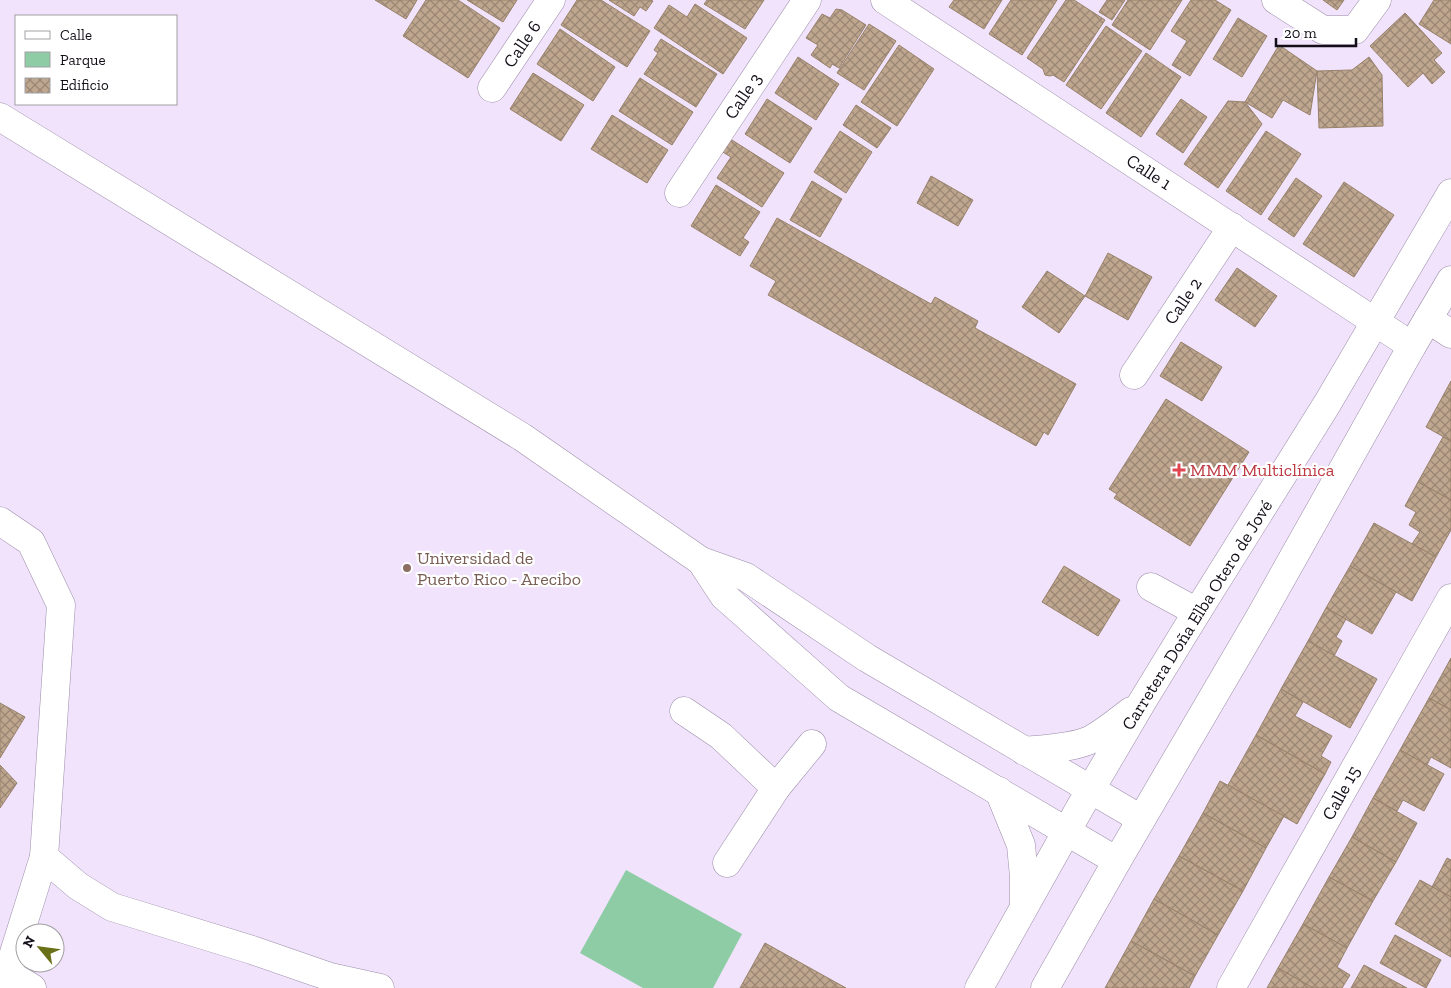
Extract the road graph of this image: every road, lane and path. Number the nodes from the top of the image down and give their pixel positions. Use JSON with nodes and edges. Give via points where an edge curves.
{"nodes":[{"id":1,"x":551,"y":0,"type":"edge"},
{"id":2,"x":807,"y":0,"type":"edge"},
{"id":3,"x":885,"y":0,"type":"edge"},
{"id":4,"x":1276,"y":0,"type":"edge"},
{"id":5,"x":1377,"y":0,"type":"edge"},
{"id":6,"x":492,"y":88,"type":"dead end"},
{"id":7,"x":0,"y":117,"type":"edge"},
{"id":8,"x":680,"y":193,"type":"dead end"},
{"id":9,"x":1451,"y":193,"type":"edge"},
{"id":10,"x":1232,"y":227,"type":"junction"},
{"id":11,"x":1451,"y":280,"type":"edge"},
{"id":12,"x":1428,"y":319,"type":"junction"},
{"id":13,"x":1376,"y":322,"type":"junction"},
{"id":14,"x":1451,"y":334,"type":"edge"},
{"id":15,"x":1412,"y":346,"type":"junction"},
{"id":16,"x":1134,"y":375,"type":"dead end"},
{"id":17,"x":0,"y":521,"type":"edge"},
{"id":18,"x":702,"y":561,"type":"junction"},
{"id":19,"x":1151,"y":587,"type":"dead end"},
{"id":20,"x":1451,"y":598,"type":"edge"},
{"id":21,"x":1197,"y":612,"type":"junction"},
{"id":22,"x":1142,"y":702,"type":"junction"},
{"id":23,"x":684,"y":711,"type":"dead end"},
{"id":24,"x":812,"y":744,"type":"dead end"},
{"id":25,"x":1024,"y":751,"type":"junction"},
{"id":26,"x":776,"y":788,"type":"junction"},
{"id":27,"x":1091,"y":790,"type":"junction"},
{"id":28,"x":999,"y":791,"type":"junction"},
{"id":29,"x":1141,"y":819,"type":"junction"},
{"id":30,"x":1067,"y":831,"type":"junction"},
{"id":31,"x":44,"y":857,"type":"junction"},
{"id":32,"x":1117,"y":860,"type":"junction"},
{"id":33,"x":727,"y":863,"type":"dead end"},
{"id":34,"x":1024,"y":906,"type":"junction"},
{"id":35,"x":5,"y":981,"type":"edge"},
{"id":36,"x":1050,"y":986,"type":"edge"},
{"id":37,"x":32,"y":988,"type":"edge"},
{"id":38,"x":380,"y":988,"type":"edge"},
{"id":39,"x":979,"y":988,"type":"edge"},
{"id":40,"x":1231,"y":988,"type":"edge"}],
"edges":[{"from":1,"to":6,"type":"street","name":"Calle 6"},
{"from":2,"to":8,"type":"street","name":"Calle 3"},
{"from":3,"to":10,"type":"street","name":"Calle 1"},
{"from":4,"to":5,"type":"street","via":[[1323,30],[1355,30]]},
{"from":7,"to":18,"type":"street","via":[[522,437]]},
{"from":9,"to":13,"type":"street","name":"Carretera Doña Elba Otero de Jové"},
{"from":10,"to":13,"type":"street","name":"Calle 1"},
{"from":10,"to":16,"type":"street","name":"Calle 2"},
{"from":11,"to":12,"type":"street"},
{"from":12,"to":14,"type":"street"},
{"from":12,"to":15,"type":"street"},
{"from":13,"to":15,"type":"street","name":"Calle 1"},
{"from":13,"to":21,"type":"street","name":"Carretera Doña Elba Otero de Jové"},
{"from":15,"to":29,"type":"street","via":[[1261,615]]},
{"from":17,"to":31,"type":"street","via":[[31,542],[61,605]]},
{"from":18,"to":25,"type":"street","via":[[746,577],[867,658]]},
{"from":18,"to":28,"type":"street","via":[[724,596],[839,698]]},
{"from":19,"to":21,"type":"street"},
{"from":20,"to":40,"type":"street","name":"Calle 15"},
{"from":21,"to":22,"type":"street","name":"Carretera Doña Elba Otero de Jové"},
{"from":22,"to":25,"type":"street","via":[[1088,741],[1055,749]]},
{"from":22,"to":27,"type":"street","name":"Carretera Doña Elba Otero de Jové"},
{"from":23,"to":26,"type":"street","via":[[721,736]]},
{"from":24,"to":26,"type":"street"},
{"from":25,"to":27,"type":"street"},
{"from":26,"to":33,"type":"street"},
{"from":27,"to":29,"type":"street"},
{"from":27,"to":30,"type":"street","name":"Carretera Doña Elba Otero de Jové"},
{"from":28,"to":30,"type":"street"},
{"from":28,"to":34,"type":"street","via":[[1020,845]]},
{"from":29,"to":32,"type":"street"},
{"from":30,"to":32,"type":"street"},
{"from":30,"to":34,"type":"street","name":"Carretera Doña Elba Otero de Jové"},
{"from":31,"to":35,"type":"street"},
{"from":31,"to":38,"type":"street","via":[[78,886],[112,907],[330,976]]},
{"from":32,"to":36,"type":"street"},
{"from":34,"to":39,"type":"street","name":"Carretera Doña Elba Otero de Jové"},
{"from":35,"to":37,"type":"street"}]}
